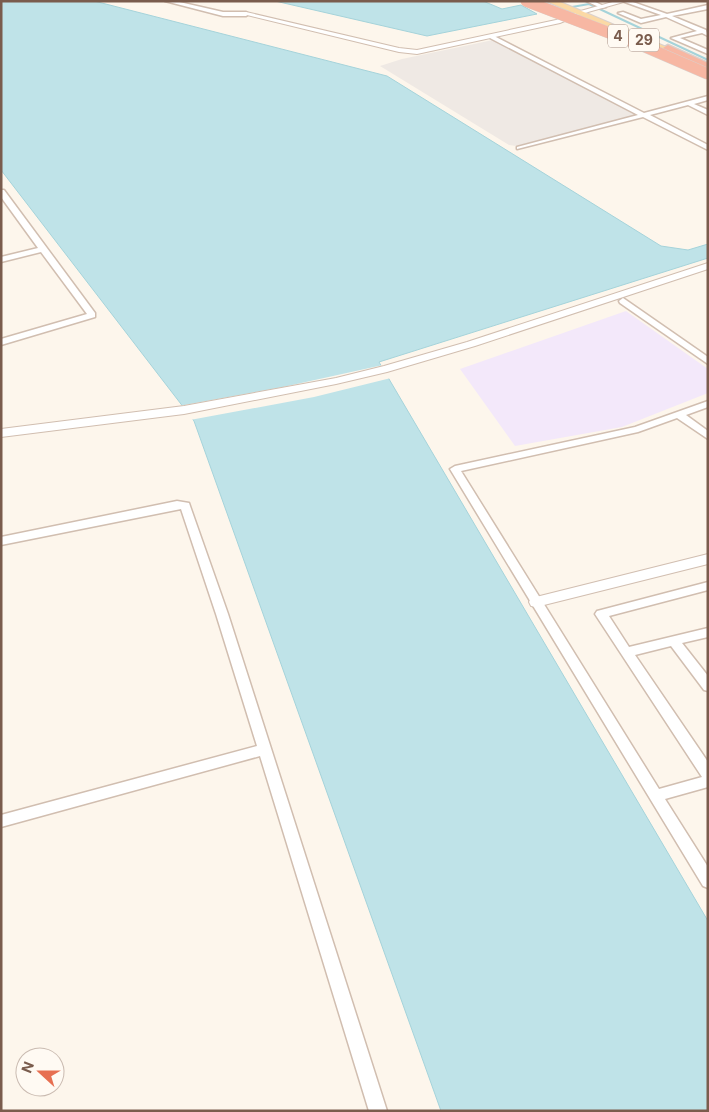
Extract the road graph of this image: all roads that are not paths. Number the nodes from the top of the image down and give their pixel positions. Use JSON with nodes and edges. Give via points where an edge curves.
{"nodes":[{"id":1,"x":167,"y":1,"type":"edge"},
{"id":2,"x":519,"y":1,"type":"edge"},
{"id":3,"x":526,"y":1,"type":"edge"},
{"id":4,"x":537,"y":1,"type":"edge"},
{"id":5,"x":550,"y":1,"type":"edge"},
{"id":6,"x":555,"y":1,"type":"edge"},
{"id":7,"x":588,"y":1,"type":"edge"},
{"id":8,"x":624,"y":1,"type":"edge"},
{"id":9,"x":695,"y":1,"type":"edge"},
{"id":10,"x":604,"y":7,"type":"junction"},
{"id":11,"x":621,"y":13,"type":"dead end"},
{"id":12,"x":246,"y":14,"type":"joint"},
{"id":13,"x":575,"y":15,"type":"junction"},
{"id":14,"x":665,"y":15,"type":"junction"},
{"id":15,"x":706,"y":32,"type":"edge"},
{"id":16,"x":492,"y":36,"type":"junction"},
{"id":17,"x":708,"y":52,"type":"edge"},
{"id":18,"x":667,"y":54,"type":"junction"},
{"id":19,"x":707,"y":72,"type":"edge"},
{"id":20,"x":708,"y":98,"type":"edge"},
{"id":21,"x":688,"y":103,"type":"junction"},
{"id":22,"x":708,"y":113,"type":"edge"},
{"id":23,"x":644,"y":115,"type":"junction"},
{"id":24,"x":519,"y":148,"type":"dead end"},
{"id":25,"x":708,"y":148,"type":"edge"},
{"id":26,"x":1,"y":192,"type":"edge"},
{"id":27,"x":43,"y":249,"type":"junction"},
{"id":28,"x":1,"y":260,"type":"edge"},
{"id":29,"x":708,"y":266,"type":"edge"},
{"id":30,"x":708,"y":273,"type":"edge"},
{"id":31,"x":623,"y":301,"type":"junction"},
{"id":32,"x":1,"y":342,"type":"edge"},
{"id":33,"x":708,"y":361,"type":"edge"},
{"id":34,"x":388,"y":371,"type":"junction"},
{"id":35,"x":708,"y":404,"type":"edge"},
{"id":36,"x":186,"y":413,"type":"junction"},
{"id":37,"x":679,"y":416,"type":"junction"},
{"id":38,"x":1,"y":433,"type":"edge"},
{"id":39,"x":708,"y":436,"type":"edge"},
{"id":40,"x":1,"y":439,"type":"edge"},
{"id":41,"x":1,"y":541,"type":"edge"},
{"id":42,"x":708,"y":559,"type":"edge"},
{"id":43,"x":708,"y":586,"type":"edge"},
{"id":44,"x":536,"y":602,"type":"junction"},
{"id":45,"x":708,"y":632,"type":"edge"},
{"id":46,"x":673,"y":640,"type":"junction"},
{"id":47,"x":627,"y":652,"type":"junction"},
{"id":48,"x":708,"y":686,"type":"edge"},
{"id":49,"x":263,"y":750,"type":"junction"},
{"id":50,"x":708,"y":774,"type":"edge"},
{"id":51,"x":708,"y":781,"type":"edge"},
{"id":52,"x":655,"y":796,"type":"junction"},
{"id":53,"x":1,"y":821,"type":"edge"},
{"id":54,"x":708,"y":881,"type":"edge"},
{"id":55,"x":378,"y":1111,"type":"edge"}],
"edges":[{"from":1,"to":12,"type":"street","via":[[223,14]]},
{"from":2,"to":18,"type":"highway","bridge":true},
{"from":3,"to":19,"type":"highway","number":"4","bridge":true},
{"from":4,"to":13,"type":"main road","number":"29"},
{"from":4,"to":19,"type":"highway","number":"4","bridge":true,"via":[[646,43]]},
{"from":5,"to":13,"type":"main road","number":"29"},
{"from":6,"to":18,"type":"highway"},
{"from":7,"to":10,"type":"street"},
{"from":8,"to":10,"type":"street"},
{"from":8,"to":14,"type":"street"},
{"from":9,"to":14,"type":"street","via":[[708,7]]},
{"from":10,"to":13,"type":"street"},
{"from":11,"to":14,"type":"street","via":[[641,21]]},
{"from":12,"to":16,"type":"street","via":[[410,52]]},
{"from":13,"to":16,"type":"street","via":[[558,22]]},
{"from":13,"to":19,"type":"main road","number":"29"},
{"from":14,"to":15,"type":"street"},
{"from":15,"to":17,"type":"street","via":[[674,38]]},
{"from":16,"to":23,"type":"street"},
{"from":18,"to":19,"type":"highway"},
{"from":20,"to":21,"type":"street"},
{"from":21,"to":22,"type":"street"},
{"from":21,"to":23,"type":"street"},
{"from":23,"to":24,"type":"street"},
{"from":23,"to":25,"type":"street"},
{"from":26,"to":27,"type":"street"},
{"from":27,"to":28,"type":"street"},
{"from":27,"to":32,"type":"street","via":[[92,315]]},
{"from":29,"to":34,"type":"street"},
{"from":30,"to":31,"type":"street"},
{"from":31,"to":33,"type":"street"},
{"from":31,"to":34,"type":"street","via":[[456,356]]},
{"from":34,"to":36,"type":"street","via":[[284,398]]},
{"from":35,"to":37,"type":"street"},
{"from":36,"to":38,"type":"street"},
{"from":36,"to":40,"type":"street"},
{"from":37,"to":39,"type":"street"},
{"from":37,"to":44,"type":"street","via":[[638,429],[455,469]]},
{"from":41,"to":49,"type":"street","via":[[185,506]]},
{"from":42,"to":44,"type":"street"},
{"from":43,"to":47,"type":"street","via":[[601,614]]},
{"from":44,"to":52,"type":"street"},
{"from":45,"to":46,"type":"street"},
{"from":46,"to":47,"type":"street"},
{"from":46,"to":48,"type":"street"},
{"from":47,"to":50,"type":"street"},
{"from":49,"to":53,"type":"street"},
{"from":49,"to":55,"type":"street"},
{"from":51,"to":52,"type":"street"},
{"from":52,"to":54,"type":"street"}]}
